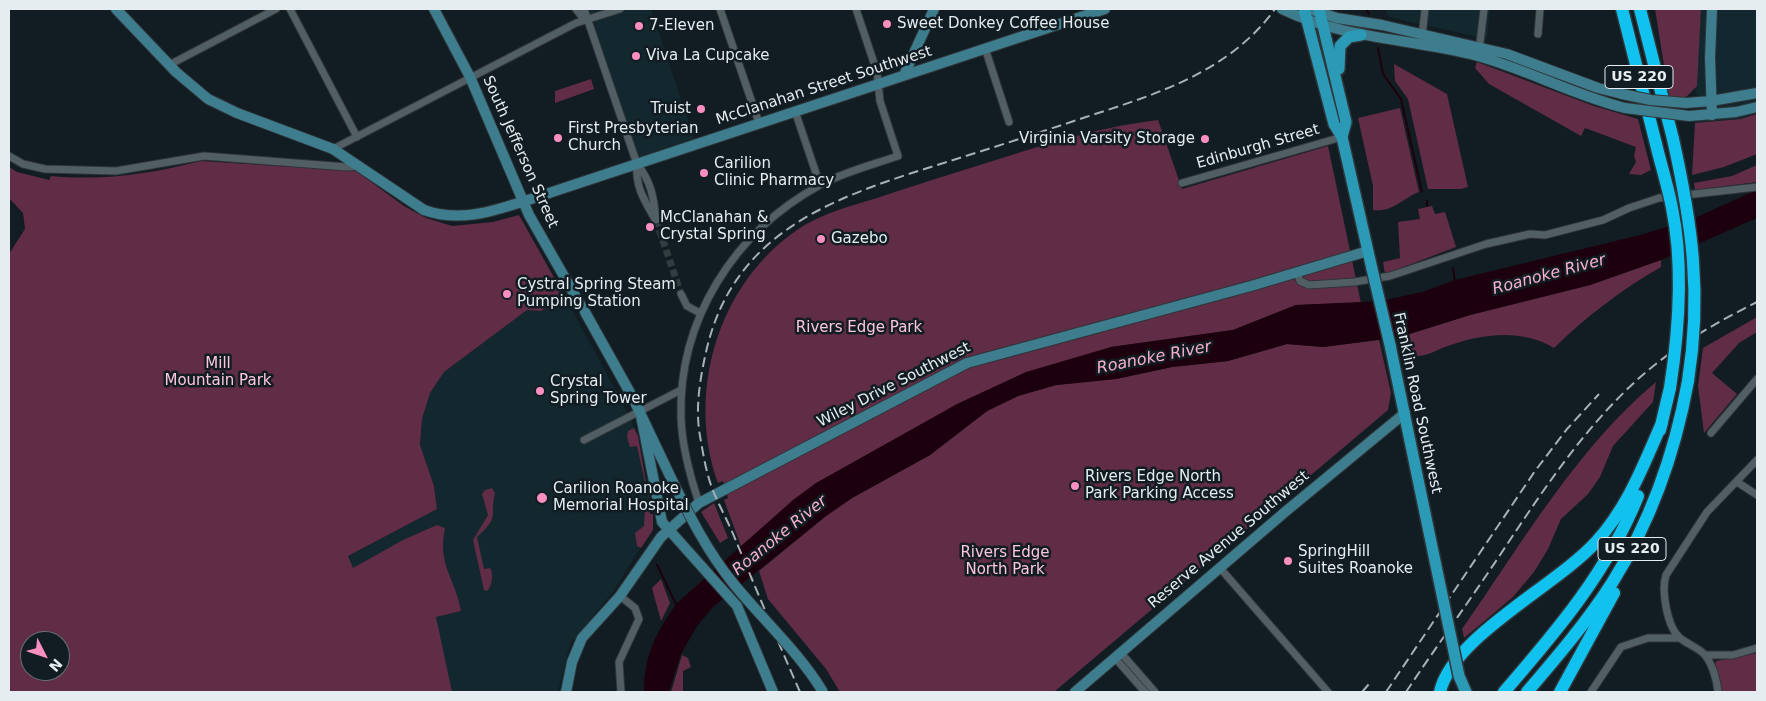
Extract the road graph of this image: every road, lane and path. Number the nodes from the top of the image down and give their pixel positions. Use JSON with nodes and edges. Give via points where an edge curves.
{"nodes":[{"id":1,"x":116,"y":9,"type":"edge"},
{"id":2,"x":276,"y":9,"type":"edge"},
{"id":3,"x":290,"y":9,"type":"edge"},
{"id":4,"x":434,"y":9,"type":"edge"},
{"id":5,"x":576,"y":9,"type":"edge"},
{"id":6,"x":584,"y":9,"type":"edge"},
{"id":7,"x":620,"y":9,"type":"edge"},
{"id":8,"x":720,"y":9,"type":"edge"},
{"id":9,"x":856,"y":9,"type":"edge"},
{"id":10,"x":934,"y":9,"type":"edge"},
{"id":11,"x":1105,"y":9,"type":"edge"},
{"id":12,"x":1282,"y":9,"type":"edge"},
{"id":13,"x":1304,"y":9,"type":"edge"},
{"id":14,"x":1309,"y":9,"type":"edge"},
{"id":15,"x":1424,"y":9,"type":"edge"},
{"id":16,"x":1484,"y":9,"type":"edge"},
{"id":17,"x":1540,"y":9,"type":"edge"},
{"id":18,"x":1622,"y":9,"type":"edge"},
{"id":19,"x":1640,"y":9,"type":"edge"},
{"id":20,"x":1712,"y":9,"type":"edge"},
{"id":21,"x":1320,"y":11,"type":"edge"},
{"id":22,"x":588,"y":19,"type":"junction"},
{"id":23,"x":1308,"y":21,"type":"junction"},
{"id":24,"x":1323,"y":25,"type":"junction"},
{"id":25,"x":1538,"y":34,"type":"dead end"},
{"id":26,"x":1361,"y":35,"type":"junction"},
{"id":27,"x":1422,"y":41,"type":"junction"},
{"id":28,"x":986,"y":48,"type":"junction"},
{"id":29,"x":1478,"y":51,"type":"junction"},
{"id":30,"x":169,"y":65,"type":"junction"},
{"id":31,"x":904,"y":76,"type":"junction"},
{"id":32,"x":470,"y":77,"type":"junction"},
{"id":33,"x":879,"y":84,"type":"junction"},
{"id":34,"x":1757,"y":93,"type":"edge"},
{"id":35,"x":1711,"y":101,"type":"junction"},
{"id":36,"x":1757,"y":107,"type":"edge"},
{"id":37,"x":1344,"y":110,"type":"junction"},
{"id":38,"x":795,"y":111,"type":"junction"},
{"id":39,"x":1712,"y":115,"type":"junction"},
{"id":40,"x":1009,"y":122,"type":"dead end"},
{"id":41,"x":759,"y":124,"type":"junction"},
{"id":42,"x":357,"y":137,"type":"junction"},
{"id":43,"x":1342,"y":137,"type":"junction"},
{"id":44,"x":333,"y":150,"type":"junction"},
{"id":45,"x":9,"y":156,"type":"edge"},
{"id":46,"x":637,"y":164,"type":"junction"},
{"id":47,"x":359,"y":166,"type":"junction"},
{"id":48,"x":1182,"y":183,"type":"dead end"},
{"id":49,"x":820,"y":185,"type":"junction"},
{"id":50,"x":1757,"y":187,"type":"edge"},
{"id":51,"x":523,"y":201,"type":"junction"},
{"id":52,"x":1368,"y":251,"type":"junction"},
{"id":53,"x":1297,"y":272,"type":"junction"},
{"id":54,"x":680,"y":294,"type":"tunnel mouth"},
{"id":55,"x":700,"y":313,"type":"junction"},
{"id":56,"x":1757,"y":379,"type":"edge"},
{"id":57,"x":681,"y":390,"type":"junction"},
{"id":58,"x":640,"y":411,"type":"junction"},
{"id":59,"x":1405,"y":413,"type":"junction"},
{"id":60,"x":1662,"y":423,"type":"junction"},
{"id":61,"x":1710,"y":433,"type":"dead end"},
{"id":62,"x":584,"y":440,"type":"dead end"},
{"id":63,"x":1757,"y":460,"type":"edge"},
{"id":64,"x":1737,"y":482,"type":"junction"},
{"id":65,"x":1757,"y":495,"type":"edge"},
{"id":66,"x":698,"y":504,"type":"junction"},
{"id":67,"x":1650,"y":513,"type":"junction"},
{"id":68,"x":668,"y":529,"type":"junction"},
{"id":69,"x":1220,"y":568,"type":"junction"},
{"id":70,"x":620,"y":596,"type":"junction"},
{"id":71,"x":1680,"y":638,"type":"junction"},
{"id":72,"x":1757,"y":648,"type":"edge"},
{"id":73,"x":1118,"y":655,"type":"junction"},
{"id":74,"x":1705,"y":655,"type":"junction"},
{"id":75,"x":1459,"y":676,"type":"junction"},
{"id":76,"x":566,"y":692,"type":"edge"},
{"id":77,"x":621,"y":692,"type":"edge"},
{"id":78,"x":773,"y":692,"type":"edge"},
{"id":79,"x":823,"y":692,"type":"edge"},
{"id":80,"x":1075,"y":692,"type":"edge"},
{"id":81,"x":1145,"y":692,"type":"edge"},
{"id":82,"x":1155,"y":692,"type":"edge"},
{"id":83,"x":1328,"y":692,"type":"edge"},
{"id":84,"x":1440,"y":692,"type":"edge"},
{"id":85,"x":1460,"y":692,"type":"edge"},
{"id":86,"x":1466,"y":692,"type":"edge"},
{"id":87,"x":1504,"y":692,"type":"edge"},
{"id":88,"x":1527,"y":692,"type":"edge"},
{"id":89,"x":1560,"y":692,"type":"edge"},
{"id":90,"x":1591,"y":692,"type":"edge"},
{"id":91,"x":1718,"y":692,"type":"edge"}],
"edges":[{"from":1,"to":30,"type":"main road","name":"McClanahan Street Southwest"},
{"from":2,"to":30,"type":"street"},
{"from":3,"to":42,"type":"street"},
{"from":4,"to":32,"type":"main road","name":"South Jefferson Street"},
{"from":5,"to":22,"type":"street"},
{"from":6,"to":22,"type":"street"},
{"from":7,"to":22,"type":"street"},
{"from":8,"to":41,"type":"street"},
{"from":9,"to":33,"type":"street"},
{"from":10,"to":31,"type":"main road"},
{"from":11,"to":28,"type":"main road","name":"McClanahan Street Southwest"},
{"from":12,"to":23,"type":"main road"},
{"from":13,"to":23,"type":"main road","name":"Franklin Road Southwest"},
{"from":14,"to":21,"type":"main road"},
{"from":15,"to":27,"type":"street"},
{"from":16,"to":29,"type":"street"},
{"from":17,"to":25,"type":"street"},
{"from":18,"to":60,"type":"highway","number":"US 220","bridge":true,"via":[[1672,208],[1677,247],[1678,328]]},
{"from":19,"to":67,"type":"highway","number":"US 220","bridge":true,"via":[[1686,196],[1694,252],[1694,326],[1688,381],[1669,462]]},
{"from":20,"to":35,"type":"main road"},
{"from":21,"to":24,"type":"main road","name":"Franklin Road Southwest"},
{"from":21,"to":27,"type":"main road"},
{"from":22,"to":32,"type":"street"},
{"from":22,"to":46,"type":"street"},
{"from":23,"to":24,"type":"main road"},
{"from":23,"to":43,"type":"main road","name":"Franklin Road Southwest","via":[[1334,124]]},
{"from":24,"to":26,"type":"main road"},
{"from":24,"to":37,"type":"main road","name":"Franklin Road Southwest"},
{"from":26,"to":27,"type":"main road"},
{"from":26,"to":37,"type":"main road","via":[[1345,40],[1338,50]]},
{"from":27,"to":29,"type":"main road"},
{"from":28,"to":31,"type":"main road","name":"McClanahan Street Southwest"},
{"from":28,"to":40,"type":"street"},
{"from":29,"to":35,"type":"main road","bridge":true,"via":[[1507,54],[1622,94],[1651,100]]},
{"from":29,"to":39,"type":"main road","bridge":true,"via":[[1581,95],[1625,108],[1689,116]]},
{"from":30,"to":44,"type":"main road","name":"McClanahan Street Southwest","via":[[187,83],[222,107]]},
{"from":31,"to":33,"type":"main road","name":"McClanahan Street Southwest"},
{"from":32,"to":42,"type":"street"},
{"from":32,"to":51,"type":"main road","name":"South Jefferson Street"},
{"from":33,"to":38,"type":"main road","name":"McClanahan Street Southwest"},
{"from":33,"to":49,"type":"street","via":[[880,101],[898,156]]},
{"from":34,"to":35,"type":"main road"},
{"from":35,"to":39,"type":"main road"},
{"from":36,"to":39,"type":"main road"},
{"from":37,"to":43,"type":"main road","name":"Franklin Road Southwest","via":[[1346,122]]},
{"from":38,"to":41,"type":"main road","name":"McClanahan Street Southwest"},
{"from":38,"to":49,"type":"street"},
{"from":41,"to":46,"type":"main road","name":"McClanahan Street Southwest"},
{"from":42,"to":44,"type":"street"},
{"from":43,"to":48,"type":"street","name":"Edinburgh Street"},
{"from":43,"to":52,"type":"main road","name":"Franklin Road Southwest"},
{"from":44,"to":47,"type":"main road","name":"McClanahan Street Southwest"},
{"from":45,"to":47,"type":"street","via":[[22,164],[45,169],[116,172],[204,156]]},
{"from":46,"to":46,"type":"street","via":[[636,179],[656,220],[654,197],[647,175]]},
{"from":46,"to":51,"type":"main road","name":"McClanahan Street Southwest"},
{"from":47,"to":51,"type":"main road","name":"McClanahan Street Southwest","via":[[415,205],[438,215],[472,215]]},
{"from":49,"to":55,"type":"street","via":[[752,235],[728,263]]},
{"from":50,"to":53,"type":"street","via":[[1659,198],[1603,220],[1545,235],[1530,234],[1486,244],[1390,276],[1308,285],[1300,281]]},
{"from":51,"to":58,"type":"main road","name":"South Jefferson Street"},
{"from":52,"to":53,"type":"main road","name":"Wiley Drive Southwest"},
{"from":52,"to":59,"type":"main road","name":"Franklin Road Southwest","bridge":true},
{"from":53,"to":66,"type":"main road","name":"Wiley Drive Southwest","via":[[967,363]]},
{"from":54,"to":55,"type":"street","via":[[687,306]]},
{"from":55,"to":57,"type":"street","via":[[687,351]]},
{"from":56,"to":61,"type":"street"},
{"from":57,"to":58,"type":"street"},
{"from":57,"to":66,"type":"street","via":[[683,440]]},
{"from":58,"to":62,"type":"street"},
{"from":58,"to":68,"type":"main road","via":[[659,515]]},
{"from":58,"to":79,"type":"main road","name":"South Jefferson Street","bridge":true,"via":[[694,524],[716,561]]},
{"from":59,"to":69,"type":"main road","name":"Reserve Avenue Southwest"},
{"from":59,"to":75,"type":"main road","name":"Franklin Road Southwest","bridge":true},
{"from":60,"to":84,"type":"highway","via":[[1632,493],[1612,523],[1577,561],[1470,644],[1446,675]]},
{"from":60,"to":87,"type":"highway","number":"US 220","via":[[1636,500],[1608,556],[1564,622]]},
{"from":63,"to":64,"type":"street"},
{"from":64,"to":65,"type":"street"},
{"from":64,"to":71,"type":"street","via":[[1707,512],[1666,575],[1663,590],[1666,604],[1674,630]]},
{"from":66,"to":68,"type":"main road","name":"Wiley Drive Southwest"},
{"from":67,"to":88,"type":"highway","number":"US 220","via":[[1600,601]]},
{"from":67,"to":89,"type":"highway","via":[[1629,564]]},
{"from":68,"to":70,"type":"main road","name":"Wiley Drive Southwest"},
{"from":68,"to":78,"type":"main road","via":[[737,606]]},
{"from":69,"to":73,"type":"main road","name":"Reserve Avenue Southwest"},
{"from":69,"to":83,"type":"street"},
{"from":70,"to":76,"type":"main road","name":"Wiley Drive Southwest","via":[[582,638],[572,662]]},
{"from":70,"to":77,"type":"street","via":[[635,608],[638,619],[619,662]]},
{"from":71,"to":74,"type":"street"},
{"from":71,"to":90,"type":"street","via":[[1648,638],[1621,647]]},
{"from":72,"to":74,"type":"street","via":[[1734,655]]},
{"from":73,"to":80,"type":"main road","name":"Reserve Avenue Southwest"},
{"from":73,"to":81,"type":"street"},
{"from":73,"to":82,"type":"street"},
{"from":74,"to":91,"type":"street"},
{"from":75,"to":85,"type":"main road","name":"Franklin Road Southwest"},
{"from":75,"to":86,"type":"main road","name":"Franklin Road Southwest"}]}
